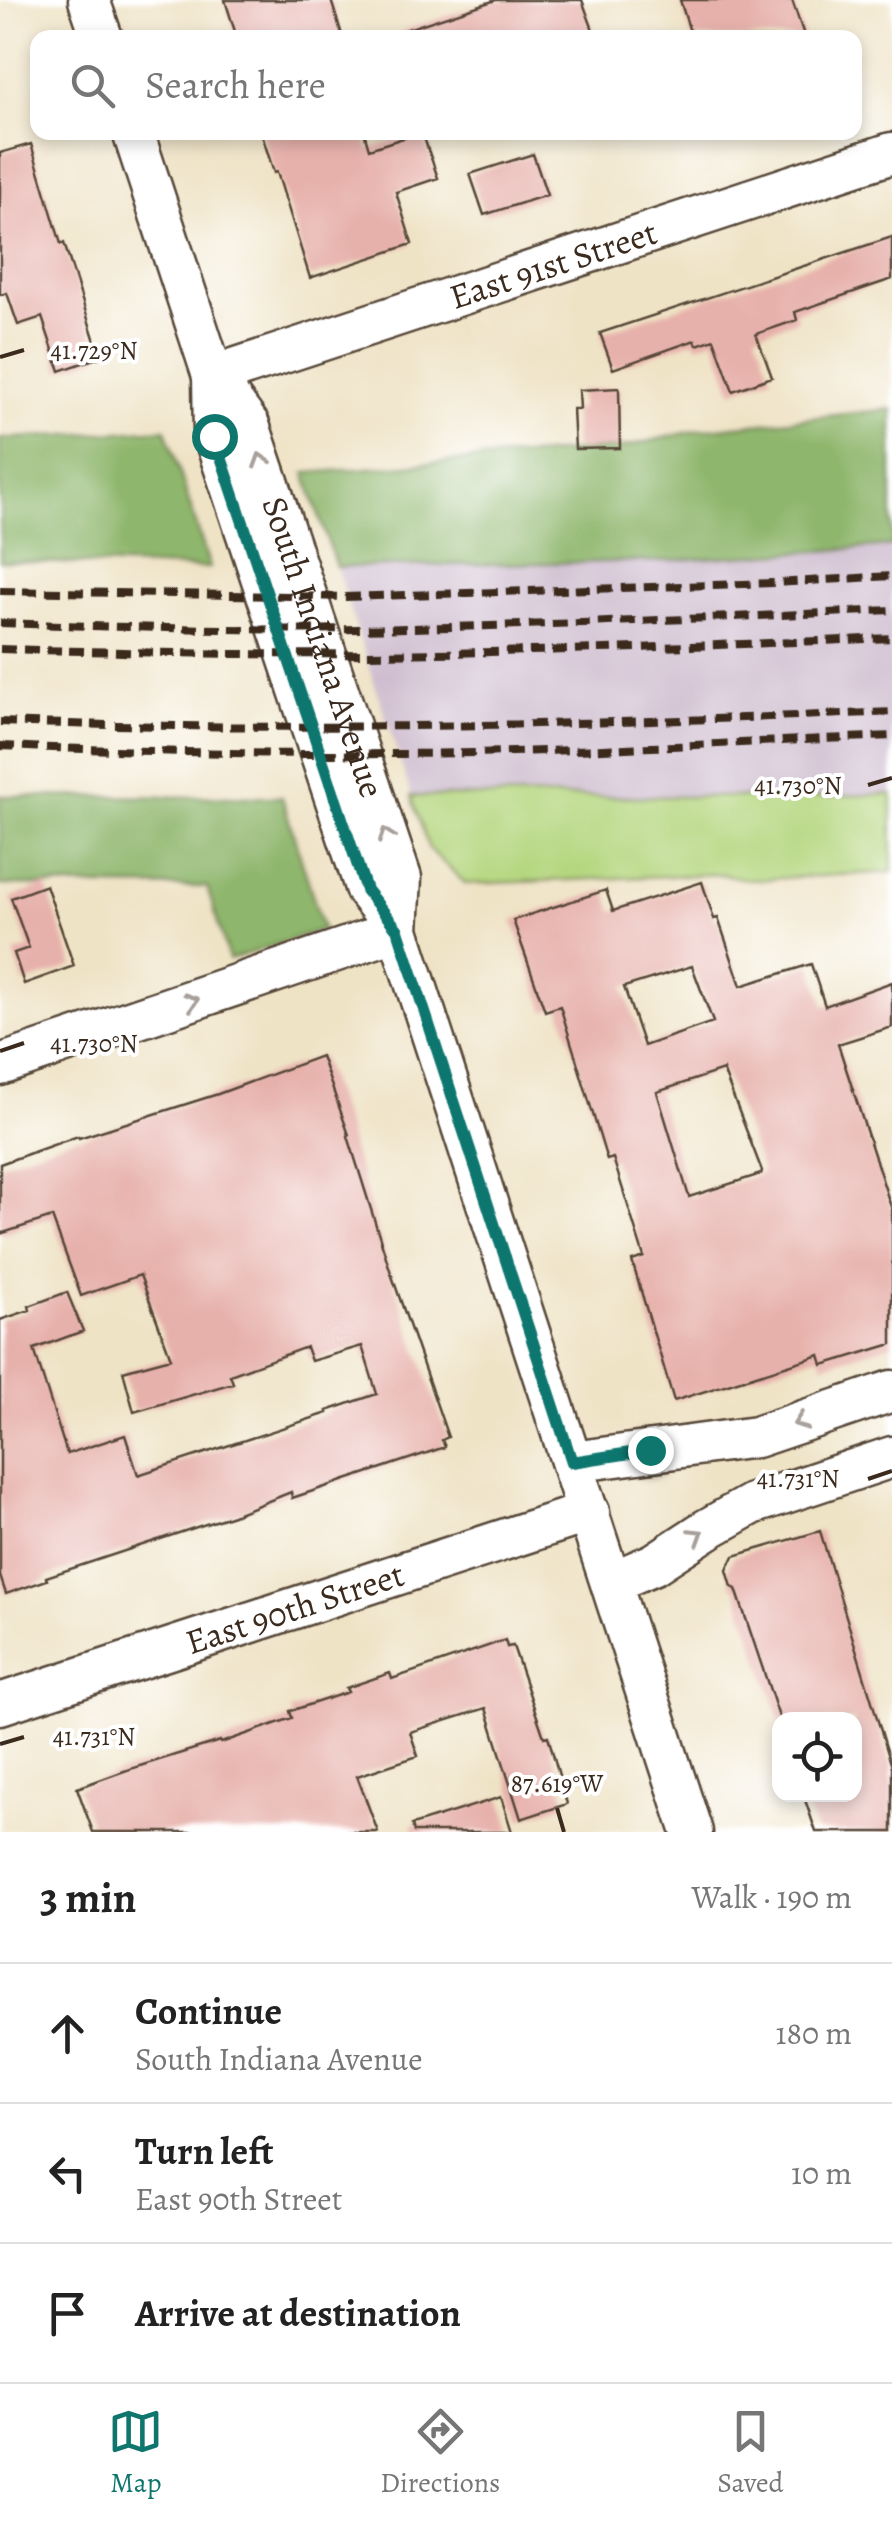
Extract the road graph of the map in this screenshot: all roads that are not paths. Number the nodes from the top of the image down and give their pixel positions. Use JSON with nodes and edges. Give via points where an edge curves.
{"nodes":[{"id":1,"x":89,"y":0,"type":"edge"},
{"id":2,"x":99,"y":30,"type":"edge"},
{"id":3,"x":136,"y":140,"type":"edge"},
{"id":4,"x":892,"y":153,"type":"edge"},
{"id":5,"x":213,"y":376,"type":"junction"},
{"id":6,"x":398,"y":930,"type":"junction"},
{"id":7,"x":0,"y":1065,"type":"edge"},
{"id":8,"x":892,"y":1391,"type":"edge"},
{"id":9,"x":892,"y":1457,"type":"edge"},
{"id":10,"x":572,"y":1462,"type":"junction"},
{"id":11,"x":589,"y":1512,"type":"junction"},
{"id":12,"x":612,"y":1582,"type":"junction"},
{"id":13,"x":0,"y":1704,"type":"edge"},
{"id":14,"x":692,"y":1832,"type":"edge"}],
"edges":[{"from":1,"to":2,"type":"street"},
{"from":3,"to":5,"type":"street","name":"South Indiana Avenue"},
{"from":4,"to":5,"type":"street","name":"East 91st Street"},
{"from":5,"to":6,"type":"street","name":"South Indiana Avenue","via":[[249,424],[401,878]]},
{"from":7,"to":6,"type":"street","one_way":true},
{"from":6,"to":10,"type":"street","name":"South Indiana Avenue"},
{"from":8,"to":10,"type":"street","one_way":true,"via":[[756,1437]]},
{"from":12,"to":9,"type":"street","one_way":true,"via":[[752,1504]]},
{"from":10,"to":11,"type":"street","name":"South Indiana Avenue"},
{"from":11,"to":12,"type":"street","name":"South Indiana Avenue"},
{"from":11,"to":13,"type":"street","name":"East 90th Street"},
{"from":12,"to":14,"type":"street","name":"South Indiana Avenue"}]}
